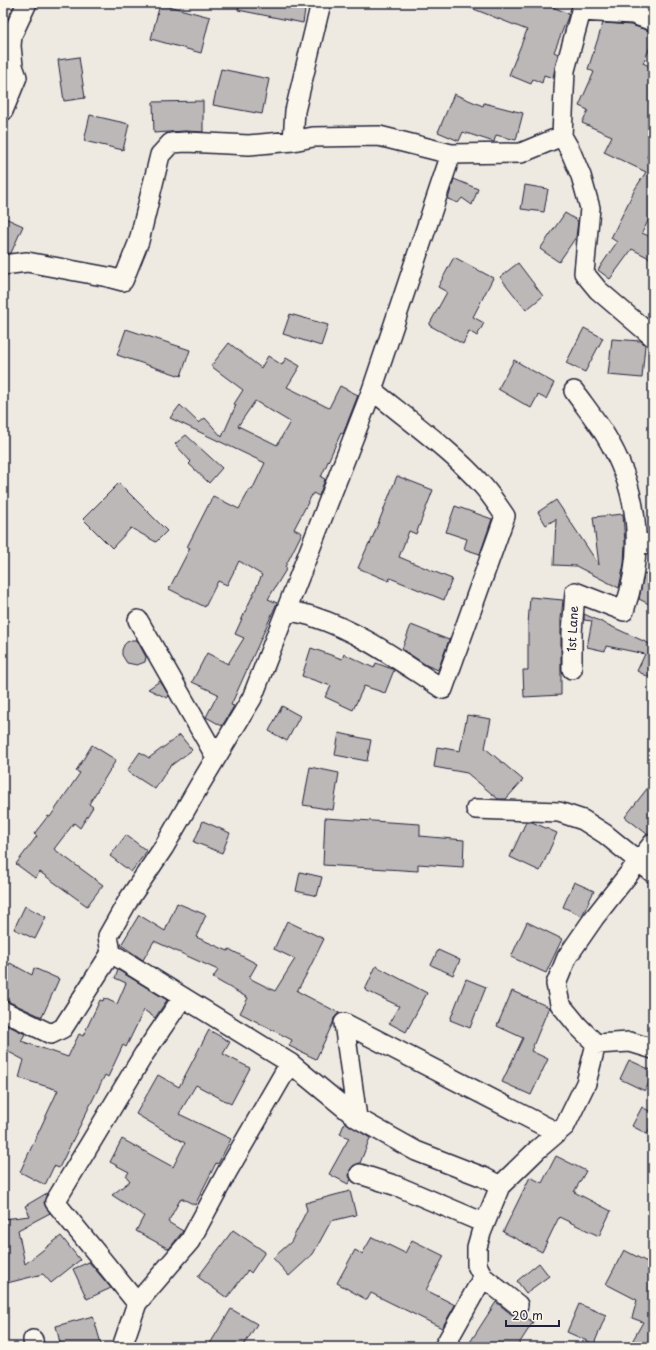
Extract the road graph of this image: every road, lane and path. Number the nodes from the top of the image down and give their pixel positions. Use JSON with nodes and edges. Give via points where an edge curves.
{"nodes":[{"id":1,"x":27,"y":3,"type":"edge"},
{"id":2,"x":321,"y":3,"type":"edge"},
{"id":3,"x":584,"y":7,"type":"edge"},
{"id":4,"x":653,"y":21,"type":"edge"},
{"id":5,"x":8,"y":64,"type":"edge"},
{"id":6,"x":3,"y":111,"type":"edge"},
{"id":7,"x":562,"y":136,"type":"junction"},
{"id":8,"x":293,"y":141,"type":"junction"},
{"id":9,"x":451,"y":154,"type":"junction"},
{"id":10,"x":3,"y":265,"type":"edge"},
{"id":11,"x":653,"y":337,"type":"edge"},
{"id":12,"x":372,"y":390,"type":"junction"},
{"id":13,"x":574,"y":391,"type":"dead end"},
{"id":14,"x":645,"y":543,"type":"edge"},
{"id":15,"x":290,"y":611,"type":"dead end"},
{"id":16,"x":138,"y":620,"type":"dead end"},
{"id":17,"x":572,"y":669,"type":"dead end"},
{"id":18,"x":216,"y":757,"type":"junction"},
{"id":19,"x":476,"y":809,"type":"dead end"},
{"id":20,"x":653,"y":843,"type":"edge"},
{"id":21,"x":638,"y":861,"type":"junction"},
{"id":22,"x":653,"y":873,"type":"edge"},
{"id":23,"x":111,"y":953,"type":"junction"},
{"id":24,"x":183,"y":997,"type":"junction"},
{"id":25,"x":3,"y":1012,"type":"edge"},
{"id":26,"x":596,"y":1044,"type":"junction"},
{"id":27,"x":653,"y":1049,"type":"edge"},
{"id":28,"x":290,"y":1063,"type":"junction"},
{"id":29,"x":357,"y":1118,"type":"junction"},
{"id":30,"x":556,"y":1132,"type":"junction"},
{"id":31,"x":360,"y":1174,"type":"dead end"},
{"id":32,"x":500,"y":1186,"type":"junction"},
{"id":33,"x":484,"y":1223,"type":"junction"},
{"id":34,"x":483,"y":1277,"type":"junction"},
{"id":35,"x":137,"y":1303,"type":"junction"},
{"id":36,"x":518,"y":1306,"type":"dead end"},
{"id":37,"x":122,"y":1347,"type":"edge"},
{"id":38,"x":444,"y":1347,"type":"edge"}],
"edges":[{"from":1,"to":5,"type":"street","via":[[12,35]]},
{"from":2,"to":8,"type":"street","via":[[295,111]]},
{"from":3,"to":4,"type":"street","via":[[633,14]]},
{"from":3,"to":7,"type":"street","via":[[565,70]]},
{"from":5,"to":6,"type":"street","via":[[16,77]]},
{"from":7,"to":9,"type":"street","via":[[521,153]]},
{"from":7,"to":11,"type":"street","via":[[581,176],[590,208],[584,273],[598,290]]},
{"from":8,"to":9,"type":"street","via":[[313,137],[379,136]]},
{"from":8,"to":10,"type":"street","via":[[249,145],[171,143],[160,155],[139,241],[123,281],[27,262]]},
{"from":9,"to":12,"type":"street"},
{"from":12,"to":15,"type":"street","via":[[438,443],[473,476],[505,516],[443,689],[335,624]]},
{"from":12,"to":18,"type":"street","via":[[252,698]]},
{"from":13,"to":14,"type":"street","name":"1st Lane","via":[[604,433],[622,469],[635,518]]},
{"from":14,"to":17,"type":"street","name":"1st Lane","via":[[636,554],[632,586],[624,611],[575,592]]},
{"from":16,"to":18,"type":"street"},
{"from":18,"to":23,"type":"street","via":[[108,936]]},
{"from":19,"to":21,"type":"street","via":[[559,812],[583,820]]},
{"from":20,"to":21,"type":"street"},
{"from":21,"to":22,"type":"street"},
{"from":21,"to":26,"type":"street","via":[[567,957],[556,984],[560,1004]]},
{"from":23,"to":24,"type":"street"},
{"from":23,"to":25,"type":"street","via":[[63,1028],[51,1034]]},
{"from":24,"to":28,"type":"street"},
{"from":24,"to":35,"type":"street","via":[[144,1054],[55,1202]]},
{"from":26,"to":27,"type":"street","via":[[630,1042]]},
{"from":26,"to":30,"type":"street","via":[[586,1083],[565,1126]]},
{"from":28,"to":29,"type":"street"},
{"from":28,"to":35,"type":"street","via":[[190,1241]]},
{"from":29,"to":30,"type":"street","via":[[344,1024]]},
{"from":29,"to":32,"type":"street","via":[[416,1151]]},
{"from":30,"to":32,"type":"street"},
{"from":31,"to":33,"type":"street","via":[[397,1186]]},
{"from":32,"to":33,"type":"street"},
{"from":33,"to":34,"type":"street","via":[[477,1247],[477,1265]]},
{"from":34,"to":36,"type":"street"},
{"from":34,"to":38,"type":"street"},
{"from":35,"to":37,"type":"street"}]}
